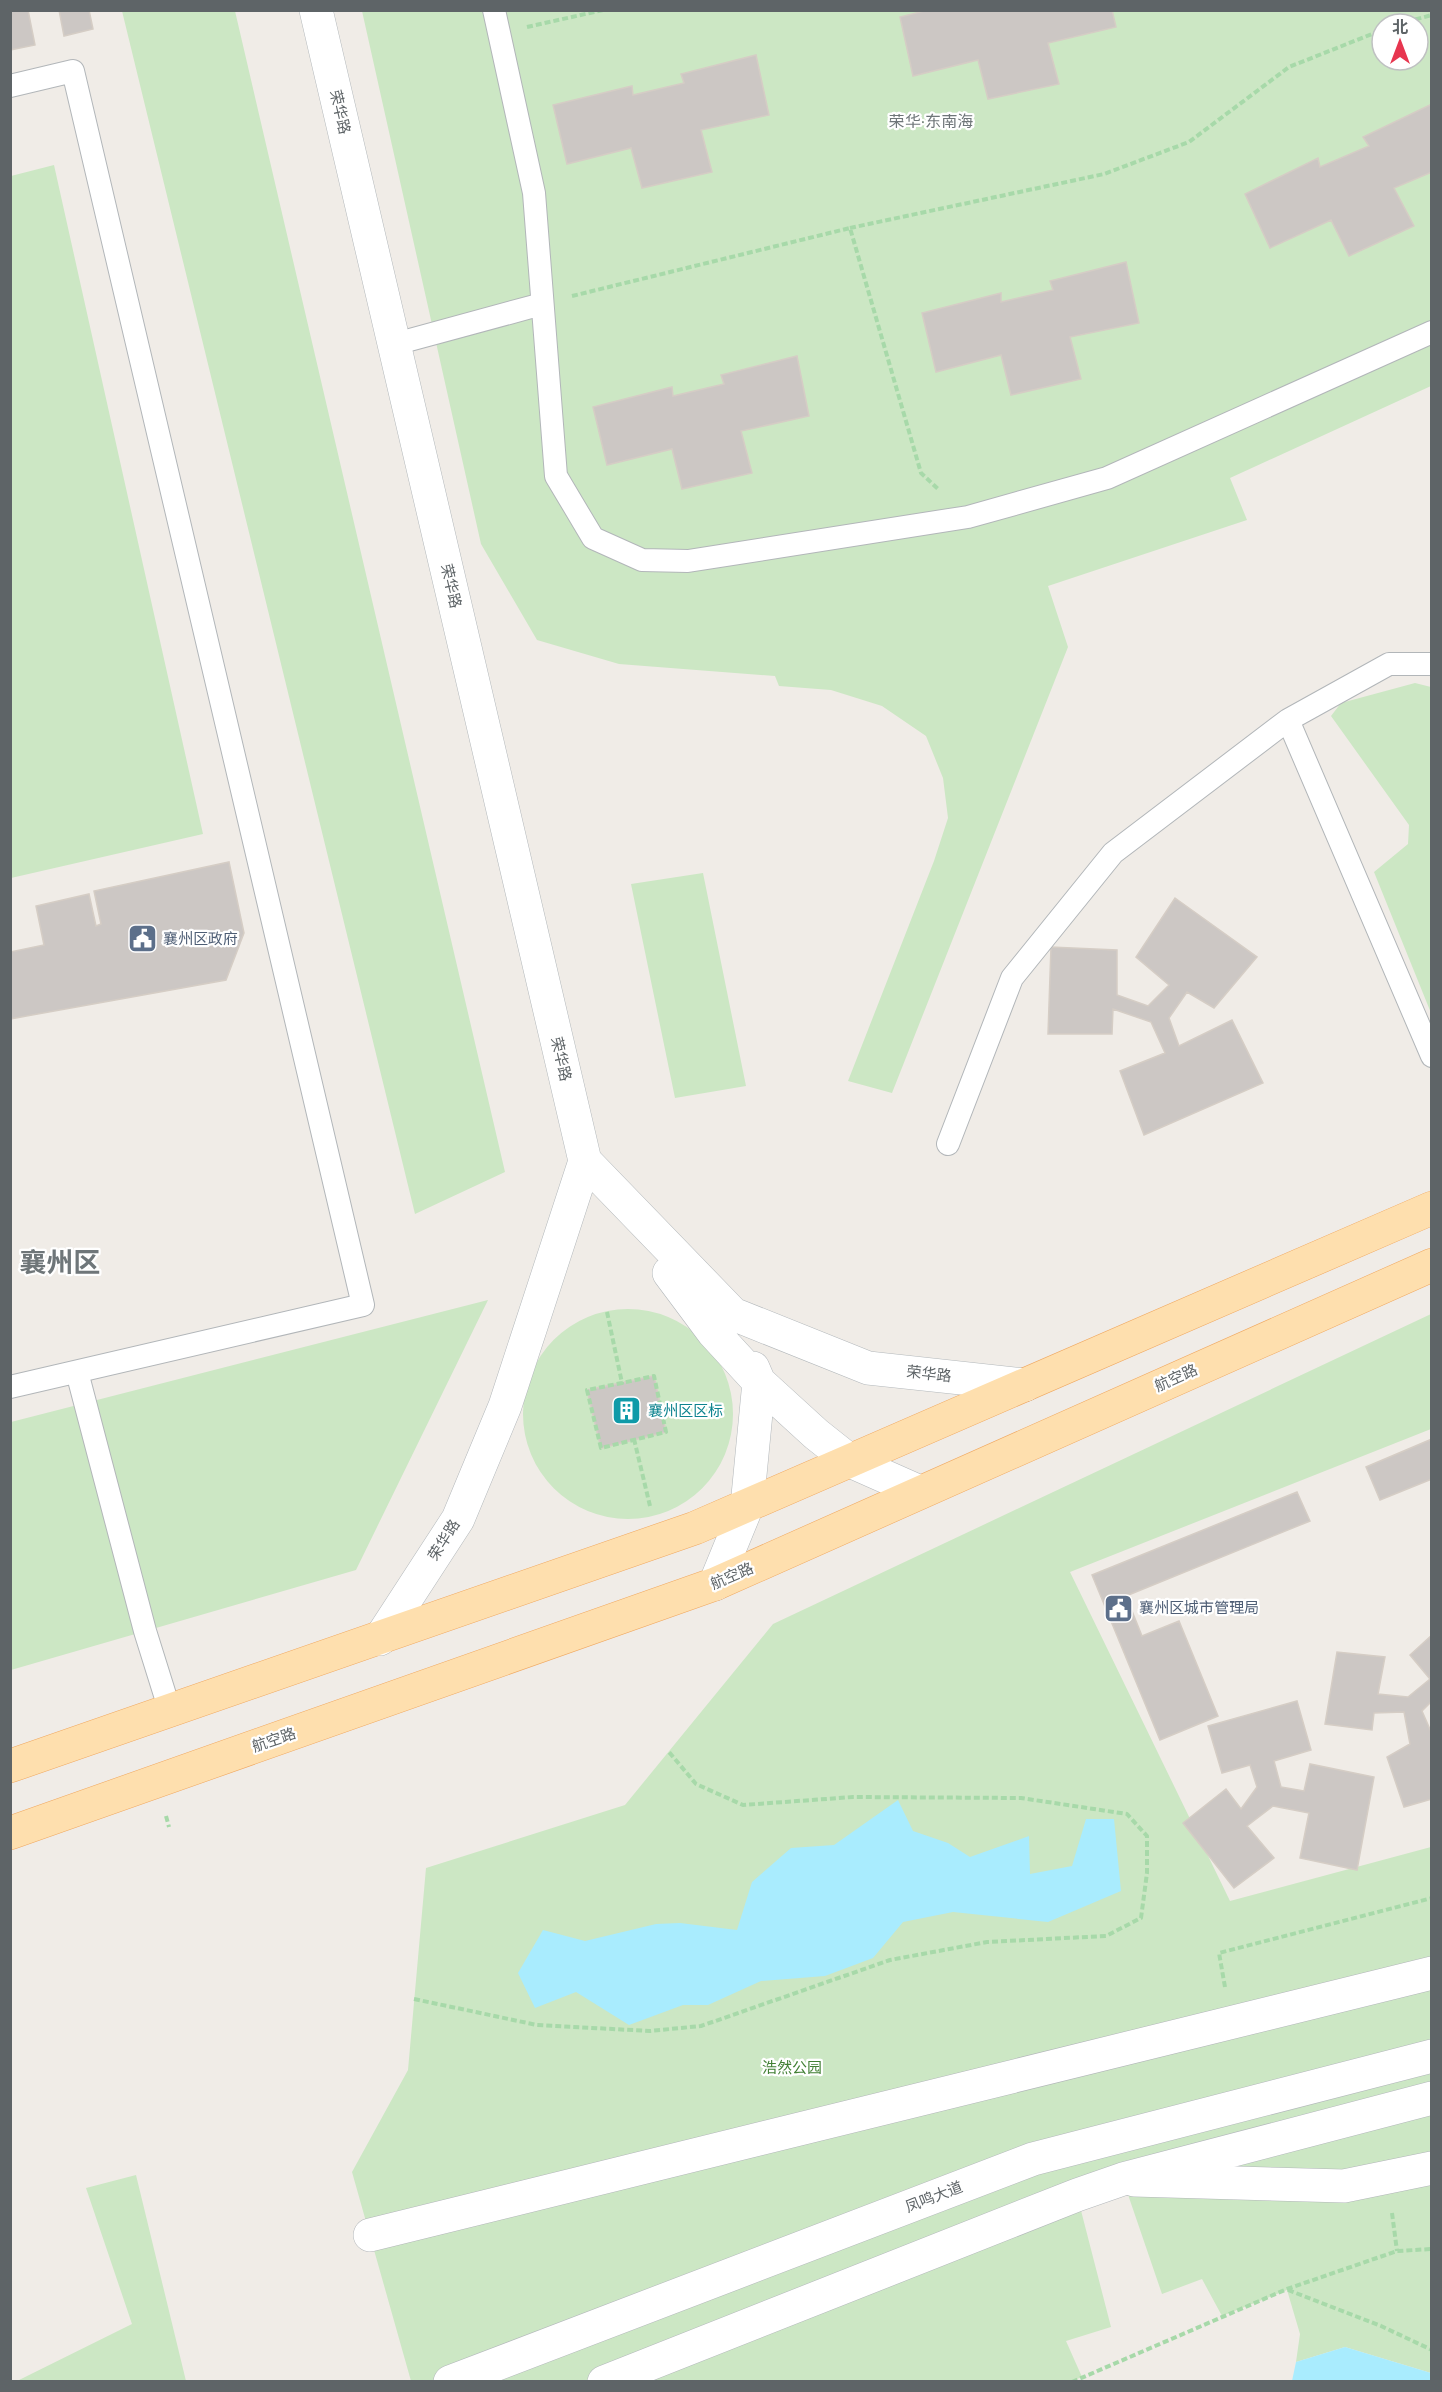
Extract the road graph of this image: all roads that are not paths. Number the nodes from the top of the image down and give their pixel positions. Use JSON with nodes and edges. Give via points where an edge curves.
{"nodes":[{"id":1,"x":316,"y":10,"type":"edge"},
{"id":2,"x":495,"y":10,"type":"edge"},
{"id":3,"x":10,"y":86,"type":"edge"},
{"id":4,"x":542,"y":304,"type":"junction"},
{"id":5,"x":1431,"y":332,"type":"edge"},
{"id":6,"x":395,"y":344,"type":"junction"},
{"id":7,"x":1431,"y":664,"type":"edge"},
{"id":8,"x":1288,"y":720,"type":"junction"},
{"id":9,"x":1431,"y":1056,"type":"edge"},
{"id":10,"x":948,"y":1144,"type":"dead end"},
{"id":11,"x":585,"y":1161,"type":"junction"},
{"id":12,"x":1431,"y":1208,"type":"edge"},
{"id":13,"x":1431,"y":1265,"type":"edge"},
{"id":14,"x":733,"y":1314,"type":"junction"},
{"id":15,"x":77,"y":1372,"type":"junction"},
{"id":16,"x":759,"y":1382,"type":"junction"},
{"id":17,"x":1025,"y":1385,"type":"junction"},
{"id":18,"x":10,"y":1387,"type":"edge"},
{"id":19,"x":850,"y":1461,"type":"junction"},
{"id":20,"x":920,"y":1492,"type":"junction"},
{"id":21,"x":747,"y":1506,"type":"junction"},
{"id":22,"x":715,"y":1584,"type":"junction"},
{"id":23,"x":380,"y":1639,"type":"junction"},
{"id":24,"x":170,"y":1711,"type":"junction"},
{"id":25,"x":10,"y":1766,"type":"edge"},
{"id":26,"x":10,"y":1833,"type":"edge"},
{"id":27,"x":1431,"y":1973,"type":"edge"},
{"id":28,"x":1431,"y":2056,"type":"edge"},
{"id":29,"x":1431,"y":2098,"type":"edge"},
{"id":30,"x":1431,"y":2168,"type":"edge"},
{"id":31,"x":1123,"y":2180,"type":"junction"},
{"id":32,"x":370,"y":2235,"type":"dead end"},
{"id":33,"x":450,"y":2382,"type":"edge"},
{"id":34,"x":603,"y":2382,"type":"edge"}],
"edges":[{"from":1,"to":6,"type":"main road","name":"荣华路"},
{"from":2,"to":4,"type":"lane","via":[[534,193]]},
{"from":3,"to":15,"type":"lane","via":[[73,71],[363,1305]]},
{"from":4,"to":5,"type":"lane","via":[[556,476],[593,537],[642,560],[688,561],[968,517],[1107,478]]},
{"from":4,"to":6,"type":"lane"},
{"from":6,"to":11,"type":"main road","name":"荣华路"},
{"from":7,"to":8,"type":"lane","via":[[1389,664]]},
{"from":8,"to":9,"type":"lane"},
{"from":8,"to":10,"type":"lane","via":[[1113,853],[1012,978]]},
{"from":11,"to":14,"type":"main road","name":"荣华路"},
{"from":11,"to":16,"type":"main road","via":[[713,1332]]},
{"from":11,"to":23,"type":"main road","name":"荣华路","via":[[505,1406],[458,1519]]},
{"from":12,"to":17,"type":"main road"},
{"from":13,"to":20,"type":"main road","name":"航空路"},
{"from":14,"to":16,"type":"main road"},
{"from":14,"to":17,"type":"main road","name":"荣华路","via":[[868,1368]]},
{"from":15,"to":18,"type":"lane"},
{"from":15,"to":24,"type":"lane"},
{"from":16,"to":19,"type":"main road"},
{"from":16,"to":21,"type":"main road"},
{"from":17,"to":19,"type":"main road"},
{"from":19,"to":20,"type":"main road"},
{"from":19,"to":21,"type":"main road"},
{"from":20,"to":22,"type":"main road","name":"航空路"},
{"from":21,"to":22,"type":"main road"},
{"from":21,"to":23,"type":"main road"},
{"from":22,"to":26,"type":"main road","name":"航空路"},
{"from":23,"to":24,"type":"main road"},
{"from":24,"to":25,"type":"main road"},
{"from":27,"to":32,"type":"main road"},
{"from":28,"to":33,"type":"main road","name":"凤鸣大道","via":[[1033,2159]]},
{"from":29,"to":31,"type":"main road"},
{"from":30,"to":31,"type":"main road","via":[[1344,2187]]},
{"from":31,"to":34,"type":"main road"}]}
